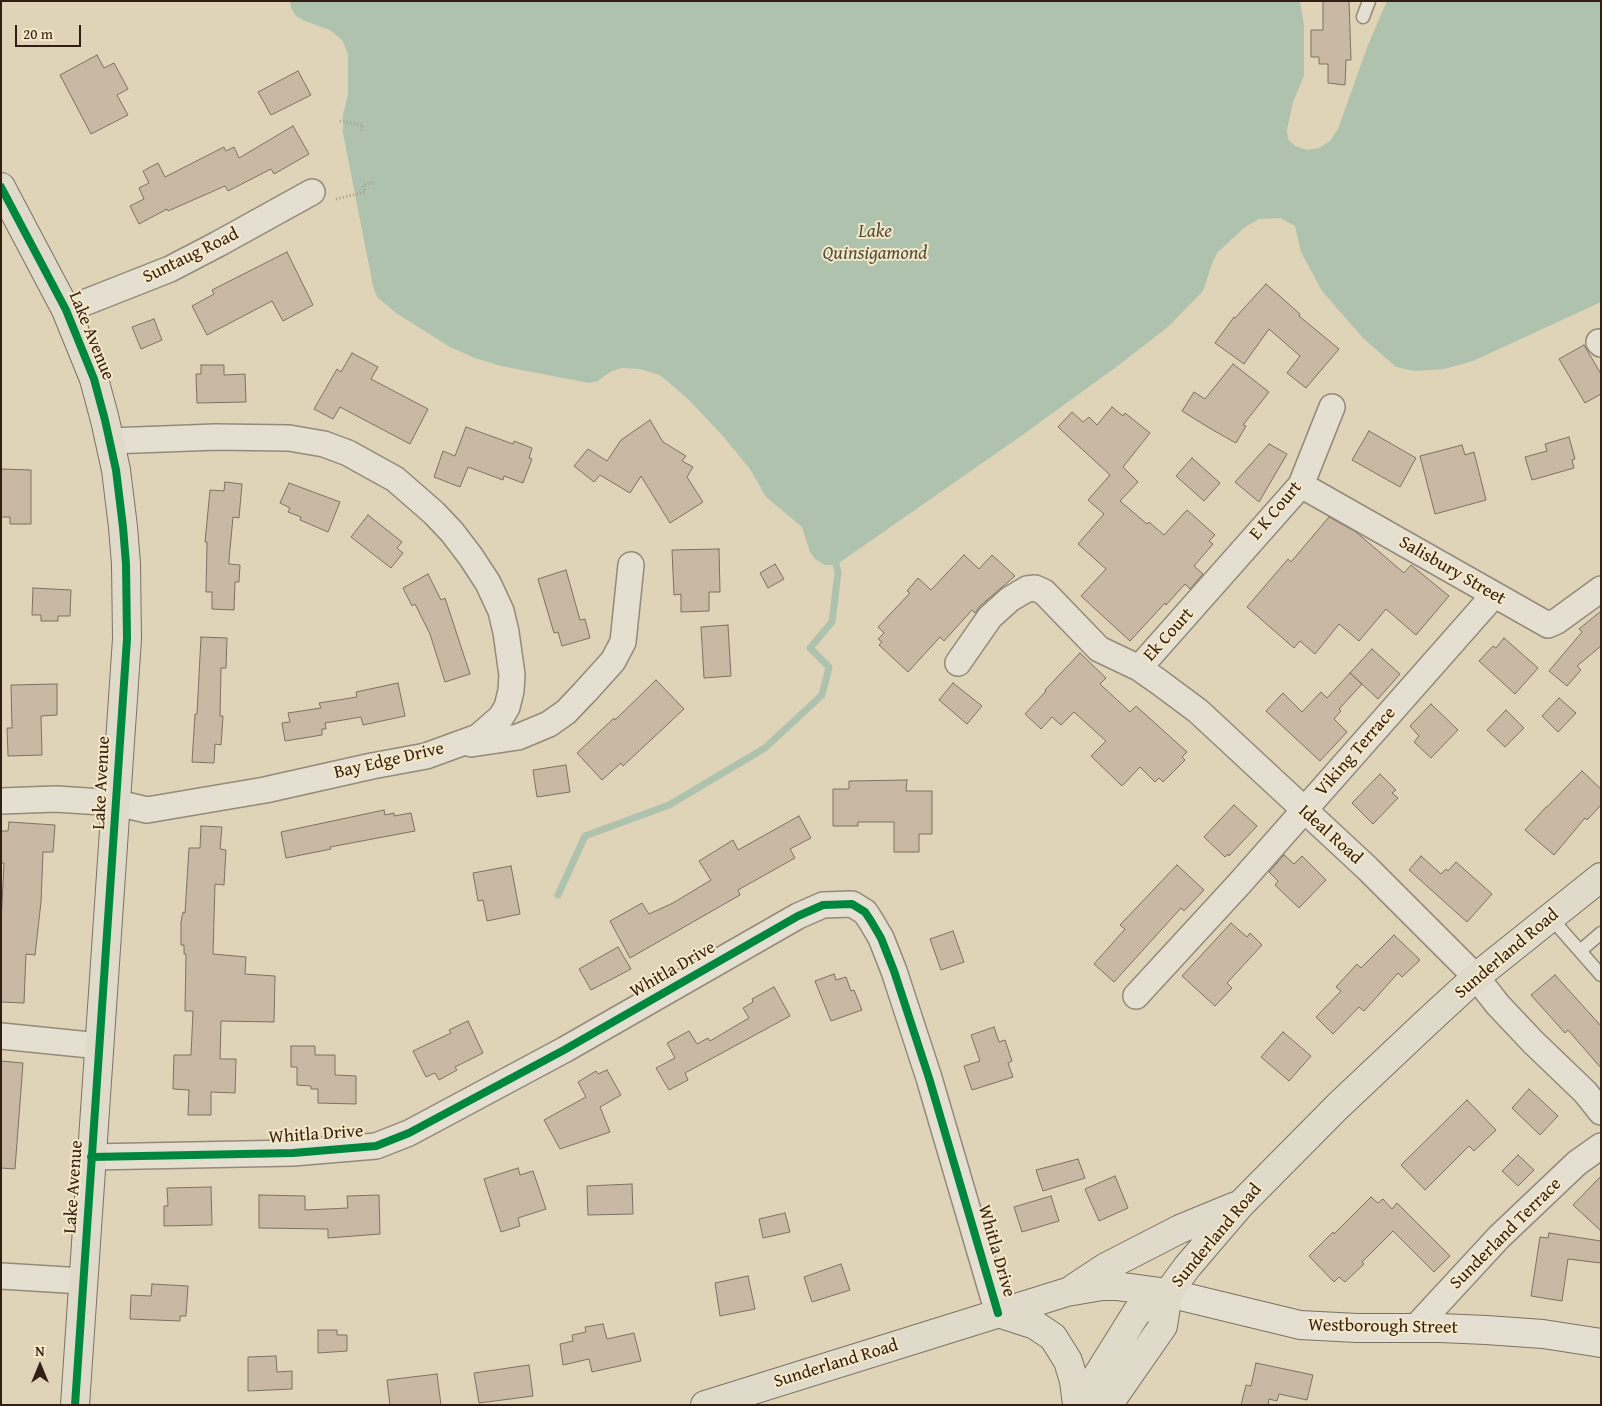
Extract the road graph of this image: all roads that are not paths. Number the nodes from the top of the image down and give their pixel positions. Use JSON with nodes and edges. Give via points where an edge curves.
{"nodes":[{"id":1,"x":1369,"y":1,"type":"edge"},
{"id":2,"x":1362,"y":18,"type":"dead end"},
{"id":3,"x":1,"y":187,"type":"edge"},
{"id":4,"x":312,"y":192,"type":"dead end"},
{"id":5,"x":66,"y":310,"type":"junction"},
{"id":6,"x":1332,"y":407,"type":"dead end"},
{"id":7,"x":110,"y":441,"type":"junction"},
{"id":8,"x":1301,"y":485,"type":"junction"},
{"id":9,"x":631,"y":565,"type":"dead end"},
{"id":10,"x":1601,"y":590,"type":"edge"},
{"id":11,"x":1494,"y":595,"type":"junction"},
{"id":12,"x":1198,"y":602,"type":"joint"},
{"id":13,"x":958,"y":662,"type":"dead end"},
{"id":14,"x":1139,"y":668,"type":"junction"},
{"id":15,"x":456,"y":746,"type":"junction"},
{"id":16,"x":1,"y":801,"type":"edge"},
{"id":17,"x":117,"y":803,"type":"junction"},
{"id":18,"x":1304,"y":811,"type":"junction"},
{"id":19,"x":1601,"y":877,"type":"edge"},
{"id":20,"x":1550,"y":917,"type":"junction"},
{"id":21,"x":1601,"y":933,"type":"edge"},
{"id":22,"x":1580,"y":951,"type":"junction"},
{"id":23,"x":1601,"y":975,"type":"edge"},
{"id":24,"x":1476,"y":977,"type":"junction"},
{"id":25,"x":1136,"y":996,"type":"dead end"},
{"id":26,"x":1,"y":1036,"type":"edge"},
{"id":27,"x":100,"y":1046,"type":"junction"},
{"id":28,"x":1601,"y":1112,"type":"edge"},
{"id":29,"x":1601,"y":1146,"type":"edge"},
{"id":30,"x":91,"y":1157,"type":"junction"},
{"id":31,"x":1240,"y":1205,"type":"junction"},
{"id":32,"x":1,"y":1276,"type":"edge"},
{"id":33,"x":83,"y":1281,"type":"junction"},
{"id":34,"x":1067,"y":1292,"type":"junction"},
{"id":35,"x":1168,"y":1293,"type":"junction"},
{"id":36,"x":998,"y":1313,"type":"junction"},
{"id":37,"x":1415,"y":1328,"type":"junction"},
{"id":38,"x":1601,"y":1343,"type":"edge"},
{"id":39,"x":75,"y":1405,"type":"edge"},
{"id":40,"x":705,"y":1405,"type":"edge"},
{"id":41,"x":1078,"y":1405,"type":"edge"},
{"id":42,"x":1108,"y":1405,"type":"edge"}],
"edges":[{"from":1,"to":2,"type":"lane"},
{"from":3,"to":5,"type":"main road","name":"Lake Avenue"},
{"from":4,"to":5,"type":"street","name":"Suntaug Road","via":[[170,269]]},
{"from":5,"to":7,"type":"main road","name":"Lake Avenue","via":[[94,378]]},
{"from":6,"to":8,"type":"street","name":"E K Court"},
{"from":7,"to":15,"type":"street","name":"Bay Edge Drive","via":[[216,437],[298,439],[348,453],[395,479],[415,495],[452,532],[474,561],[498,604],[506,632],[512,675],[507,707],[478,738]]},
{"from":7,"to":17,"type":"main road","name":"Lake Avenue","via":[[123,527],[127,639]]},
{"from":8,"to":11,"type":"street","name":"Salisbury Street"},
{"from":8,"to":12,"type":"street","name":"E K Court"},
{"from":9,"to":15,"type":"street","via":[[622,642],[613,661],[566,712],[550,724],[518,738]]},
{"from":10,"to":11,"type":"street","name":"Salisbury Street","via":[[1548,624]]},
{"from":11,"to":18,"type":"street","name":"Viking Terrace"},
{"from":12,"to":14,"type":"street","name":"Ek Court"},
{"from":13,"to":14,"type":"street","name":"Ideal Road","via":[[990,617],[1010,599],[1035,588],[1044,592],[1099,649]]},
{"from":14,"to":18,"type":"street","name":"Ideal Road","via":[[1198,712]]},
{"from":15,"to":17,"type":"street","name":"Bay Edge Drive","via":[[426,756],[214,799],[147,810]]},
{"from":16,"to":17,"type":"street","name":"Bay Edge Drive","via":[[56,799]]},
{"from":17,"to":27,"type":"main road","name":"Lake Avenue"},
{"from":18,"to":24,"type":"street","name":"Ideal Road","via":[[1367,868]]},
{"from":18,"to":25,"type":"street","name":"Viking Terrace"},
{"from":19,"to":20,"type":"main road","name":"Sunderland Road"},
{"from":20,"to":22,"type":"lane"},
{"from":20,"to":24,"type":"main road","name":"Sunderland Road"},
{"from":21,"to":22,"type":"lane"},
{"from":22,"to":23,"type":"lane"},
{"from":24,"to":28,"type":"street","name":"Ideal Road","via":[[1532,1042],[1585,1092]]},
{"from":24,"to":31,"type":"main road","name":"Sunderland Road","via":[[1338,1106]]},
{"from":26,"to":27,"type":"street"},
{"from":27,"to":30,"type":"main road","name":"Lake Avenue"},
{"from":29,"to":37,"type":"street","name":"Sunderland Terrace","via":[[1577,1163],[1499,1237]]},
{"from":30,"to":33,"type":"main road","name":"Lake Avenue"},
{"from":30,"to":36,"type":"street","name":"Whitla Drive","via":[[293,1153],[376,1146],[409,1133],[548,1058],[798,916],[823,905],[852,904],[871,920],[894,971]]},
{"from":31,"to":34,"type":"main road","via":[[1180,1229],[1106,1267]]},
{"from":31,"to":35,"type":"main road","name":"Sunderland Road"},
{"from":32,"to":33,"type":"street"},
{"from":33,"to":39,"type":"main road","name":"Lake Avenue"},
{"from":34,"to":35,"type":"main road","name":"Sunderland Road","via":[[1116,1286]]},
{"from":34,"to":36,"type":"main road","name":"Sunderland Road"},
{"from":35,"to":37,"type":"street","name":"Westborough Street","via":[[1300,1326]]},
{"from":35,"to":41,"type":"main road","via":[[1137,1312]]},
{"from":35,"to":42,"type":"main road","via":[[1163,1326]]},
{"from":36,"to":40,"type":"main road","name":"Sunderland Road"},
{"from":36,"to":41,"type":"main road","via":[[1035,1326],[1053,1337],[1068,1361]]},
{"from":37,"to":38,"type":"street","name":"Westborough Street","via":[[1543,1334]]}]}
